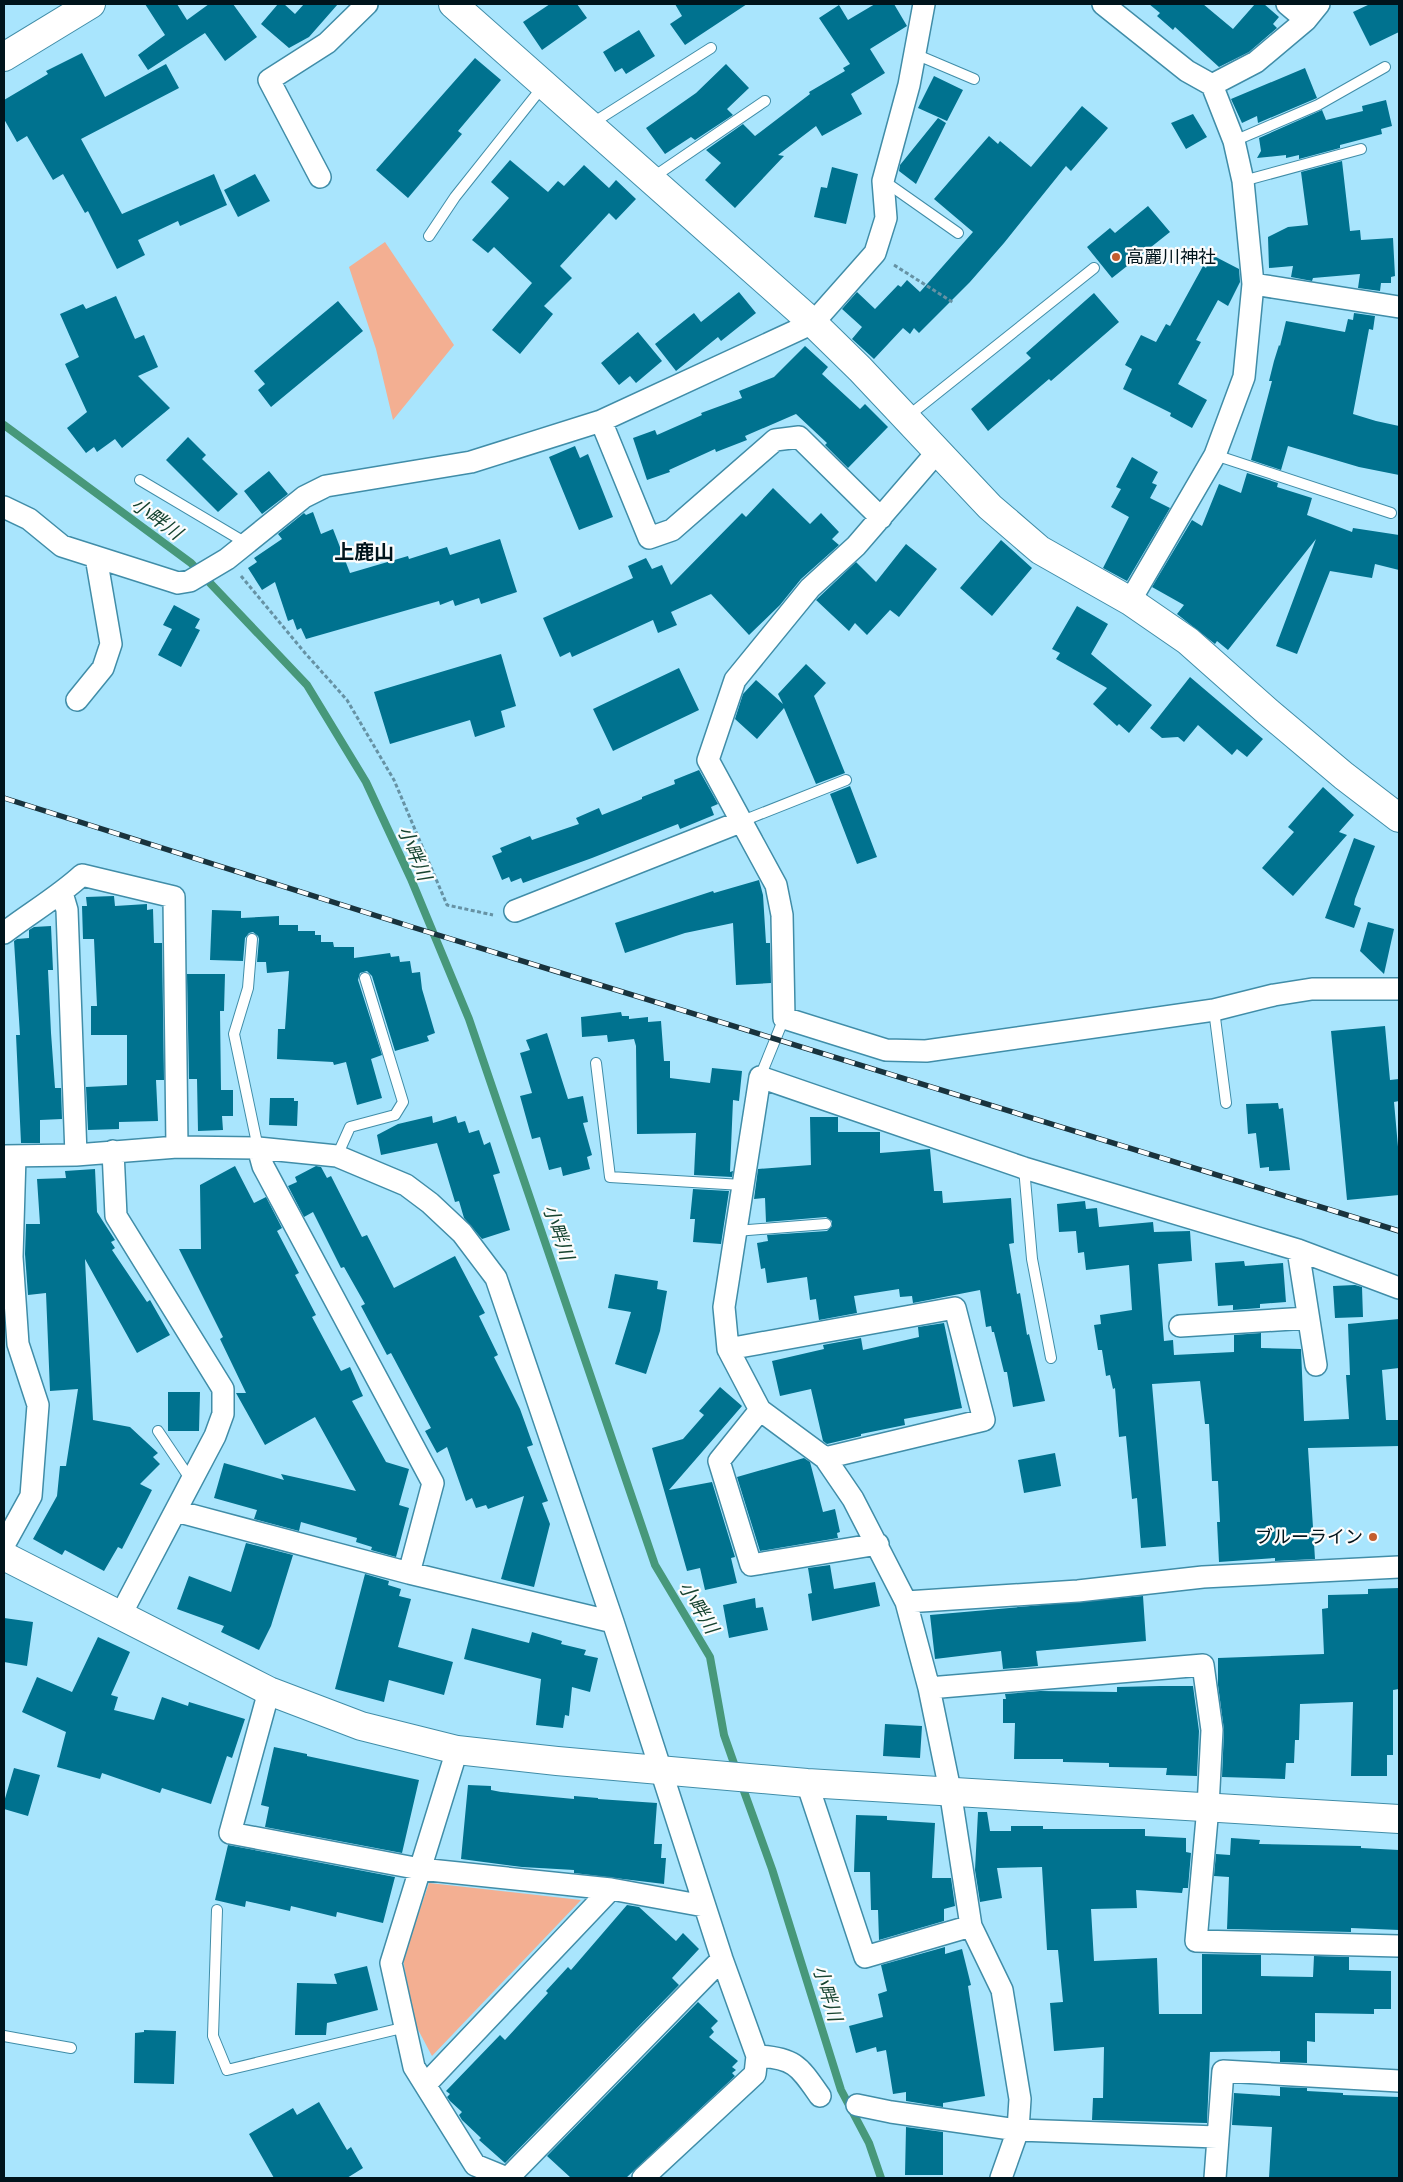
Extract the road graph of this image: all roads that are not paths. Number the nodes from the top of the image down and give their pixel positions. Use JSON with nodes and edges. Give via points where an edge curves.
{"nodes":[{"id":1,"x":91,"y":4,"type":"edge"},
{"id":2,"x":367,"y":4,"type":"edge"},
{"id":3,"x":453,"y":4,"type":"edge"},
{"id":4,"x":924,"y":4,"type":"edge"},
{"id":5,"x":1103,"y":4,"type":"edge"},
{"id":6,"x":1287,"y":4,"type":"edge"},
{"id":7,"x":1319,"y":4,"type":"edge"},
{"id":8,"x":1306,"y":20,"type":"junction"},
{"id":9,"x":711,"y":48,"type":"dead end"},
{"id":10,"x":915,"y":54,"type":"junction"},
{"id":11,"x":4,"y":58,"type":"edge"},
{"id":12,"x":1385,"y":67,"type":"dead end"},
{"id":13,"x":974,"y":79,"type":"dead end"},
{"id":14,"x":544,"y":84,"type":"junction"},
{"id":15,"x":1212,"y":85,"type":"junction"},
{"id":16,"x":765,"y":101,"type":"dead end"},
{"id":17,"x":591,"y":124,"type":"junction"},
{"id":18,"x":1234,"y":141,"type":"junction"},
{"id":19,"x":1361,"y":149,"type":"dead end"},
{"id":20,"x":320,"y":177,"type":"dead end"},
{"id":21,"x":652,"y":178,"type":"junction"},
{"id":22,"x":883,"y":181,"type":"junction"},
{"id":23,"x":1243,"y":181,"type":"junction"},
{"id":24,"x":958,"y":233,"type":"dead end"},
{"id":25,"x":429,"y":236,"type":"dead end"},
{"id":26,"x":1094,"y":268,"type":"dead end"},
{"id":27,"x":1253,"y":284,"type":"junction"},
{"id":28,"x":1399,"y":307,"type":"edge"},
{"id":29,"x":813,"y":323,"type":"junction"},
{"id":30,"x":905,"y":418,"type":"junction"},
{"id":31,"x":601,"y":421,"type":"junction"},
{"id":32,"x":937,"y":452,"type":"junction"},
{"id":33,"x":1215,"y":455,"type":"junction"},
{"id":34,"x":140,"y":480,"type":"dead end"},
{"id":35,"x":4,"y":507,"type":"edge"},
{"id":36,"x":1391,"y":513,"type":"dead end"},
{"id":37,"x":881,"y":518,"type":"junction"},
{"id":38,"x":246,"y":543,"type":"junction"},
{"id":39,"x":96,"y":557,"type":"junction"},
{"id":40,"x":1130,"y":601,"type":"junction"},
{"id":41,"x":77,"y":700,"type":"dead end"},
{"id":42,"x":846,"y":780,"type":"dead end"},
{"id":43,"x":1399,"y":818,"type":"edge"},
{"id":44,"x":740,"y":822,"type":"junction"},
{"id":45,"x":62,"y":893,"type":"junction"},
{"id":46,"x":515,"y":911,"type":"road end"},
{"id":47,"x":4,"y":933,"type":"edge"},
{"id":48,"x":252,"y":939,"type":"dead end"},
{"id":49,"x":365,"y":978,"type":"dead end"},
{"id":50,"x":1399,"y":989,"type":"edge"},
{"id":51,"x":1214,"y":1010,"type":"junction"},
{"id":52,"x":784,"y":1018,"type":"junction"},
{"id":53,"x":596,"y":1063,"type":"dead end"},
{"id":54,"x":760,"y":1077,"type":"junction"},
{"id":55,"x":1226,"y":1103,"type":"dead end"},
{"id":56,"x":177,"y":1147,"type":"junction"},
{"id":57,"x":258,"y":1148,"type":"junction"},
{"id":58,"x":113,"y":1151,"type":"junction"},
{"id":59,"x":76,"y":1155,"type":"junction"},
{"id":60,"x":9,"y":1156,"type":"edge"},
{"id":61,"x":337,"y":1156,"type":"junction"},
{"id":62,"x":1024,"y":1168,"type":"junction"},
{"id":63,"x":742,"y":1185,"type":"junction"},
{"id":64,"x":826,"y":1224,"type":"dead end"},
{"id":65,"x":736,"y":1231,"type":"junction"},
{"id":66,"x":1298,"y":1250,"type":"junction"},
{"id":67,"x":1399,"y":1288,"type":"edge"},
{"id":68,"x":1308,"y":1318,"type":"junction"},
{"id":69,"x":1180,"y":1326,"type":"dead end"},
{"id":70,"x":728,"y":1349,"type":"junction"},
{"id":71,"x":1051,"y":1358,"type":"dead end"},
{"id":72,"x":1316,"y":1365,"type":"dead end"},
{"id":73,"x":760,"y":1410,"type":"junction"},
{"id":74,"x":158,"y":1431,"type":"dead end"},
{"id":75,"x":825,"y":1458,"type":"junction"},
{"id":76,"x":192,"y":1481,"type":"junction"},
{"id":77,"x":176,"y":1511,"type":"junction"},
{"id":78,"x":878,"y":1544,"type":"junction"},
{"id":79,"x":4,"y":1545,"type":"edge"},
{"id":80,"x":4,"y":1556,"type":"edge"},
{"id":81,"x":1399,"y":1567,"type":"edge"},
{"id":82,"x":409,"y":1573,"type":"junction"},
{"id":83,"x":906,"y":1602,"type":"junction"},
{"id":84,"x":120,"y":1616,"type":"junction"},
{"id":85,"x":613,"y":1622,"type":"junction"},
{"id":86,"x":929,"y":1688,"type":"junction"},
{"id":87,"x":269,"y":1691,"type":"junction"},
{"id":88,"x":457,"y":1750,"type":"junction"},
{"id":89,"x":668,"y":1770,"type":"junction"},
{"id":90,"x":799,"y":1782,"type":"junction"},
{"id":91,"x":950,"y":1790,"type":"junction"},
{"id":92,"x":1208,"y":1807,"type":"junction"},
{"id":93,"x":1399,"y":1819,"type":"edge"},
{"id":94,"x":420,"y":1869,"type":"junction"},
{"id":95,"x":610,"y":1889,"type":"junction"},
{"id":96,"x":704,"y":1906,"type":"junction"},
{"id":97,"x":217,"y":1910,"type":"dead end"},
{"id":98,"x":971,"y":1926,"type":"junction"},
{"id":99,"x":1399,"y":1946,"type":"edge"},
{"id":100,"x":722,"y":1960,"type":"junction"},
{"id":101,"x":406,"y":2027,"type":"junction"},
{"id":102,"x":4,"y":2036,"type":"edge"},
{"id":103,"x":71,"y":2048,"type":"dead end"},
{"id":104,"x":757,"y":2056,"type":"junction"},
{"id":105,"x":1399,"y":2081,"type":"edge"},
{"id":106,"x":426,"y":2084,"type":"junction"},
{"id":107,"x":820,"y":2096,"type":"dead end"},
{"id":108,"x":857,"y":2105,"type":"dead end"},
{"id":109,"x":1018,"y":2130,"type":"junction"},
{"id":110,"x":1217,"y":2137,"type":"junction"},
{"id":111,"x":471,"y":2171,"type":"edge"},
{"id":112,"x":507,"y":2178,"type":"edge"},
{"id":113,"x":643,"y":2178,"type":"edge"},
{"id":114,"x":1001,"y":2178,"type":"edge"},
{"id":115,"x":1214,"y":2178,"type":"edge"}],
"edges":[{"from":1,"to":11,"type":"street"},
{"from":2,"to":20,"type":"street","via":[[327,43],[269,80]]},
{"from":3,"to":14,"type":"street"},
{"from":4,"to":10,"type":"street"},
{"from":5,"to":15,"type":"street","via":[[1187,71]]},
{"from":6,"to":8,"type":"street"},
{"from":7,"to":8,"type":"street"},
{"from":8,"to":15,"type":"street","via":[[1256,62]]},
{"from":9,"to":17,"type":"lane"},
{"from":10,"to":13,"type":"lane"},
{"from":10,"to":22,"type":"street"},
{"from":12,"to":18,"type":"lane","via":[[1318,105]]},
{"from":14,"to":17,"type":"street"},
{"from":14,"to":25,"type":"lane","via":[[455,197]]},
{"from":15,"to":18,"type":"street"},
{"from":16,"to":21,"type":"lane"},
{"from":17,"to":21,"type":"street"},
{"from":18,"to":23,"type":"street"},
{"from":19,"to":23,"type":"lane"},
{"from":21,"to":29,"type":"street"},
{"from":22,"to":24,"type":"lane"},
{"from":22,"to":29,"type":"street","via":[[886,218],[875,253]]},
{"from":23,"to":27,"type":"street"},
{"from":26,"to":30,"type":"lane"},
{"from":27,"to":28,"type":"street"},
{"from":27,"to":33,"type":"street","via":[[1244,378]]},
{"from":29,"to":30,"type":"street"},
{"from":29,"to":31,"type":"street"},
{"from":30,"to":32,"type":"street"},
{"from":31,"to":37,"type":"street","via":[[649,538],[672,530],[775,440],[799,437]]},
{"from":31,"to":38,"type":"street","via":[[472,462],[326,486],[304,497]]},
{"from":32,"to":37,"type":"street"},
{"from":32,"to":40,"type":"street","via":[[990,507],[1040,550]]},
{"from":33,"to":36,"type":"lane"},
{"from":33,"to":40,"type":"street"},
{"from":34,"to":38,"type":"lane"},
{"from":35,"to":39,"type":"street","via":[[29,519],[62,546]]},
{"from":37,"to":44,"type":"street","via":[[810,588],[735,680],[708,760]]},
{"from":38,"to":39,"type":"street","via":[[190,581],[178,583]]},
{"from":39,"to":41,"type":"street","via":[[111,644],[103,668]]},
{"from":40,"to":43,"type":"street","via":[[1188,641],[1344,776]]},
{"from":42,"to":44,"type":"lane"},
{"from":44,"to":46,"type":"street"},
{"from":44,"to":52,"type":"street","via":[[776,885],[782,915]]},
{"from":45,"to":47,"type":"street"},
{"from":45,"to":56,"type":"street","via":[[82,875],[174,896]]},
{"from":45,"to":59,"type":"street","via":[[67,910]]},
{"from":48,"to":57,"type":"lane","via":[[248,988],[234,1034]]},
{"from":49,"to":61,"type":"lane","via":[[403,1102],[395,1115],[350,1127]]},
{"from":50,"to":51,"type":"street","via":[[1312,989]]},
{"from":51,"to":52,"type":"street","via":[[926,1051],[886,1050]]},
{"from":51,"to":55,"type":"lane"},
{"from":52,"to":54,"type":"lane"},
{"from":53,"to":63,"type":"lane","via":[[610,1178]]},
{"from":54,"to":62,"type":"street"},
{"from":54,"to":63,"type":"street"},
{"from":56,"to":57,"type":"street"},
{"from":56,"to":58,"type":"street"},
{"from":57,"to":61,"type":"street"},
{"from":57,"to":82,"type":"street","via":[[263,1166],[433,1483]]},
{"from":58,"to":59,"type":"street"},
{"from":58,"to":76,"type":"street","via":[[116,1216],[223,1389],[223,1414]]},
{"from":59,"to":60,"type":"street"},
{"from":60,"to":79,"type":"street","via":[[18,1344],[38,1405],[31,1496]]},
{"from":61,"to":85,"type":"street","via":[[406,1185],[430,1202],[462,1233],[496,1278]]},
{"from":62,"to":66,"type":"street"},
{"from":62,"to":71,"type":"lane","via":[[1032,1259]]},
{"from":63,"to":65,"type":"street"},
{"from":64,"to":65,"type":"lane"},
{"from":65,"to":70,"type":"street","via":[[724,1307]]},
{"from":66,"to":67,"type":"street"},
{"from":66,"to":68,"type":"street"},
{"from":68,"to":69,"type":"street"},
{"from":68,"to":72,"type":"street"},
{"from":70,"to":73,"type":"street"},
{"from":70,"to":75,"type":"street","via":[[955,1308],[984,1420]]},
{"from":73,"to":75,"type":"street"},
{"from":73,"to":78,"type":"street","via":[[719,1461],[751,1565]]},
{"from":74,"to":76,"type":"lane"},
{"from":75,"to":78,"type":"street"},
{"from":76,"to":77,"type":"street"},
{"from":77,"to":82,"type":"street"},
{"from":77,"to":84,"type":"street"},
{"from":78,"to":83,"type":"street"},
{"from":80,"to":84,"type":"street"},
{"from":81,"to":83,"type":"street","via":[[1203,1577],[1078,1591]]},
{"from":82,"to":85,"type":"street"},
{"from":83,"to":86,"type":"street"},
{"from":84,"to":87,"type":"street"},
{"from":85,"to":89,"type":"street"},
{"from":86,"to":91,"type":"street"},
{"from":86,"to":92,"type":"street","via":[[1203,1665],[1212,1730]]},
{"from":87,"to":88,"type":"street","via":[[361,1726]]},
{"from":87,"to":94,"type":"street","via":[[230,1833]]},
{"from":88,"to":89,"type":"street"},
{"from":88,"to":94,"type":"street"},
{"from":89,"to":90,"type":"street"},
{"from":89,"to":96,"type":"street"},
{"from":90,"to":91,"type":"street"},
{"from":90,"to":98,"type":"street","via":[[865,1957]]},
{"from":91,"to":92,"type":"street"},
{"from":91,"to":98,"type":"street"},
{"from":92,"to":93,"type":"street"},
{"from":92,"to":99,"type":"street","via":[[1196,1942]]},
{"from":94,"to":95,"type":"street"},
{"from":94,"to":101,"type":"street","via":[[391,1964]]},
{"from":95,"to":96,"type":"street"},
{"from":95,"to":106,"type":"street"},
{"from":96,"to":100,"type":"street"},
{"from":97,"to":101,"type":"lane","via":[[213,2036],[227,2070]]},
{"from":98,"to":109,"type":"street","via":[[1002,1990],[1020,2099]]},
{"from":100,"to":104,"type":"street"},
{"from":100,"to":112,"type":"street"},
{"from":101,"to":106,"type":"street","via":[[414,2067]]},
{"from":102,"to":103,"type":"lane"},
{"from":104,"to":107,"type":"street","via":[[780,2057],[802,2070]]},
{"from":104,"to":113,"type":"street","via":[[754,2074]]},
{"from":105,"to":110,"type":"street","via":[[1223,2071]]},
{"from":106,"to":111,"type":"street"},
{"from":108,"to":109,"type":"street"},
{"from":109,"to":110,"type":"street"},
{"from":109,"to":114,"type":"street"},
{"from":110,"to":115,"type":"street"},
{"from":111,"to":112,"type":"street"}]}
